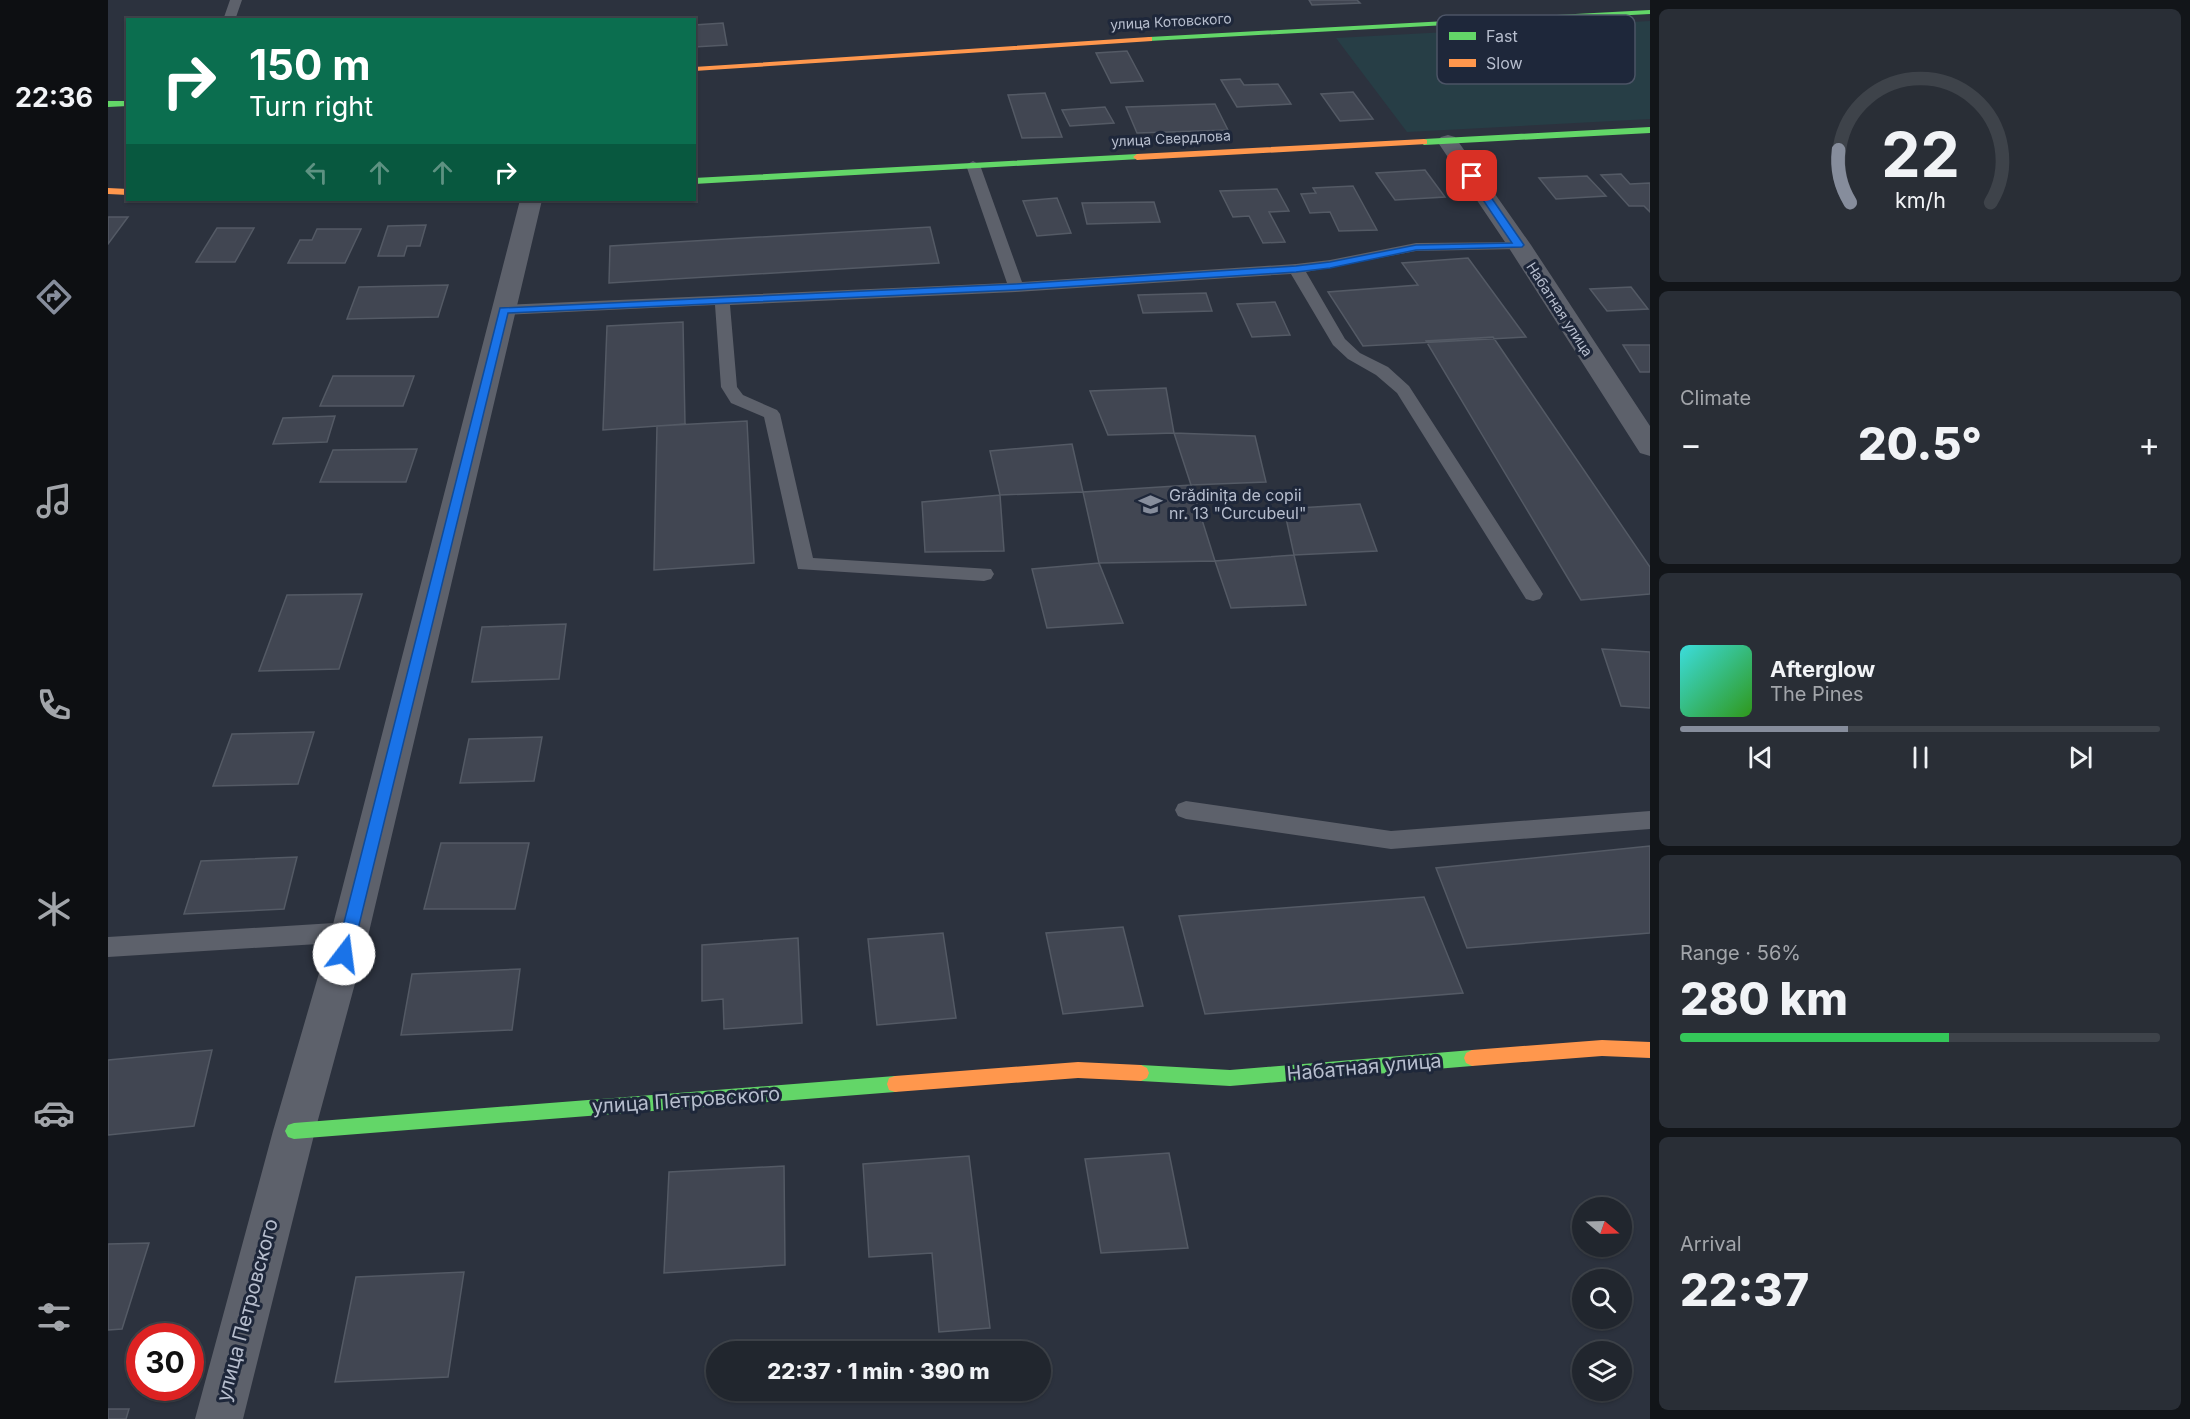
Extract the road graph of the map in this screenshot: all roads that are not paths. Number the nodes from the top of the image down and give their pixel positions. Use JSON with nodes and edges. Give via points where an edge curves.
{"nodes":[{"id":1,"x":236,"y":0,"type":"edge"},
{"id":2,"x":1650,"y":12,"type":"edge"},
{"id":3,"x":1594,"y":15,"type":"edge"},
{"id":4,"x":229,"y":18,"type":"edge"},
{"id":5,"x":1437,"y":23,"type":"edge"},
{"id":6,"x":696,"y":69,"type":"edge"},
{"id":7,"x":126,"y":103,"type":"edge"},
{"id":8,"x":108,"y":104,"type":"edge"},
{"id":9,"x":1650,"y":130,"type":"edge"},
{"id":10,"x":1448,"y":141,"type":"junction"},
{"id":11,"x":973,"y":165,"type":"junction"},
{"id":12,"x":696,"y":181,"type":"edge"},
{"id":13,"x":108,"y":191,"type":"edge"},
{"id":14,"x":126,"y":192,"type":"edge"},
{"id":15,"x":531,"y":201,"type":"edge"},
{"id":16,"x":1519,"y":245,"type":"junction"},
{"id":17,"x":1296,"y":269,"type":"junction"},
{"id":18,"x":1016,"y":287,"type":"junction"},
{"id":19,"x":722,"y":300,"type":"junction"},
{"id":20,"x":504,"y":310,"type":"junction"},
{"id":21,"x":1650,"y":447,"type":"edge"},
{"id":22,"x":984,"y":574,"type":"dead end"},
{"id":23,"x":1533,"y":594,"type":"dead end"},
{"id":24,"x":1186,"y":810,"type":"dead end"},
{"id":25,"x":1650,"y":820,"type":"edge"},
{"id":26,"x":350,"y":932,"type":"junction"},
{"id":27,"x":108,"y":947,"type":"edge"},
{"id":28,"x":1650,"y":1050,"type":"edge"},
{"id":29,"x":1078,"y":1070,"type":"joint"},
{"id":30,"x":294,"y":1131,"type":"junction"},
{"id":31,"x":219,"y":1419,"type":"edge"}],
"edges":[{"from":1,"to":4,"type":"lane"},
{"from":2,"to":3,"type":"main road","name":"улица Котовского"},
{"from":5,"to":6,"type":"main road","name":"улица Котовского"},
{"from":7,"to":8,"type":"main road"},
{"from":9,"to":10,"type":"main road","name":"улица Свердлова"},
{"from":10,"to":11,"type":"main road","name":"улица Свердлова"},
{"from":10,"to":16,"type":"street","name":"Набатная улица"},
{"from":11,"to":12,"type":"main road","name":"улица Свердлова"},
{"from":11,"to":18,"type":"lane"},
{"from":13,"to":14,"type":"main road"},
{"from":15,"to":20,"type":"street","name":"улица Петровского"},
{"from":16,"to":17,"type":"lane","via":[[1416,248]]},
{"from":16,"to":21,"type":"street","name":"Набатная улица"},
{"from":17,"to":18,"type":"lane"},
{"from":17,"to":23,"type":"lane","via":[[1339,342],[1403,390]]},
{"from":18,"to":19,"type":"lane"},
{"from":19,"to":20,"type":"lane"},
{"from":19,"to":22,"type":"lane","via":[[729,387],[737,399],[771,414],[776,425],[805,564]]},
{"from":20,"to":26,"type":"street","name":"улица Петровского"},
{"from":24,"to":25,"type":"lane","via":[[1390,840]]},
{"from":26,"to":27,"type":"lane"},
{"from":26,"to":30,"type":"street","name":"улица Петровского"},
{"from":28,"to":29,"type":"main road","name":"Набатная улица","via":[[1602,1048],[1230,1078]]},
{"from":29,"to":30,"type":"main road","name":"улица Петровского"},
{"from":30,"to":31,"type":"street","name":"улица Петровского"}]}
